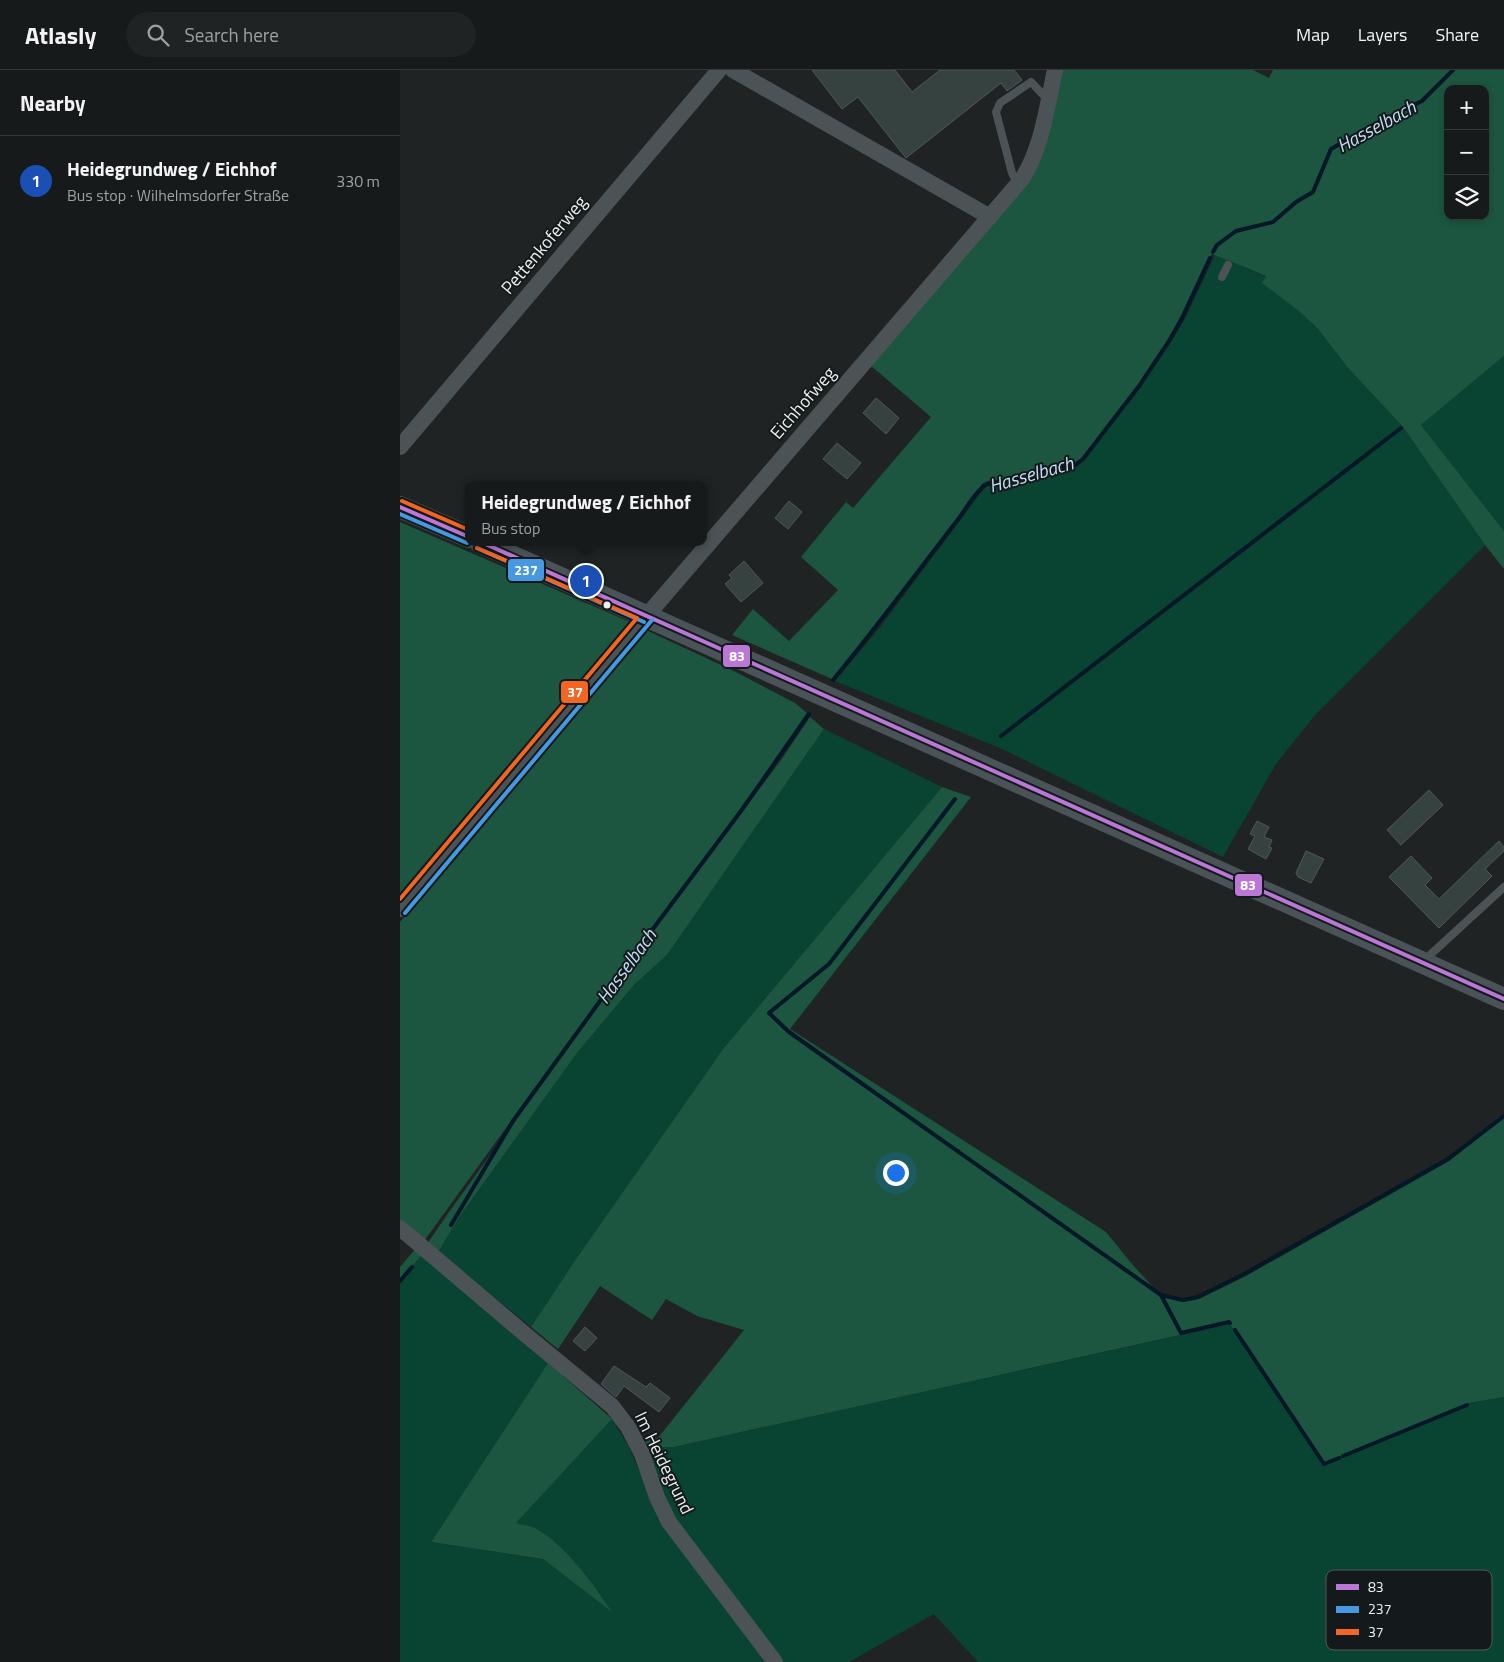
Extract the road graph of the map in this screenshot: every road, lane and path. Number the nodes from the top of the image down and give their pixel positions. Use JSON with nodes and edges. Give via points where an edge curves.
{"nodes":[{"id":1,"x":719,"y":70,"type":"edge"},
{"id":2,"x":733,"y":70,"type":"edge"},
{"id":3,"x":1056,"y":70,"type":"edge"},
{"id":4,"x":1049,"y":100,"type":"junction"},
{"id":5,"x":1022,"y":179,"type":"junction"},
{"id":6,"x":990,"y":217,"type":"junction"},
{"id":7,"x":1228,"y":265,"type":"dead end"},
{"id":8,"x":1222,"y":277,"type":"dead end"},
{"id":9,"x":400,"y":447,"type":"edge"},
{"id":10,"x":400,"y":506,"type":"edge"},
{"id":11,"x":465,"y":536,"type":"edge"},
{"id":12,"x":489,"y":546,"type":"edge"},
{"id":13,"x":647,"y":616,"type":"junction"},
{"id":14,"x":1504,"y":887,"type":"edge"},
{"id":15,"x":400,"y":909,"type":"edge"},
{"id":16,"x":1426,"y":963,"type":"junction"},
{"id":17,"x":1500,"y":994,"type":"edge"},
{"id":18,"x":400,"y":1228,"type":"edge"},
{"id":19,"x":775,"y":1662,"type":"edge"}],
"edges":[{"from":1,"to":9,"type":"street","name":"Pettenkoferweg"},
{"from":2,"to":6,"type":"street"},
{"from":3,"to":4,"type":"street","name":"Eichhofweg"},
{"from":4,"to":5,"type":"street","name":"Eichhofweg","via":[[1039,138]]},
{"from":4,"to":5,"type":"lane","via":[[1031,82],[1000,103],[996,112],[1012,173]]},
{"from":5,"to":6,"type":"street","name":"Eichhofweg"},
{"from":6,"to":13,"type":"street","name":"Eichhofweg"},
{"from":7,"to":8,"type":"lane"},
{"from":10,"to":11,"type":"street"},
{"from":12,"to":13,"type":"street"},
{"from":13,"to":15,"type":"street","name":"Eichhofweg"},
{"from":13,"to":16,"type":"street"},
{"from":14,"to":16,"type":"lane","via":[[1430,955]]},
{"from":16,"to":17,"type":"street"},
{"from":18,"to":19,"type":"street","name":"Im Heidegrund","via":[[612,1406],[642,1454],[669,1522]]}]}
